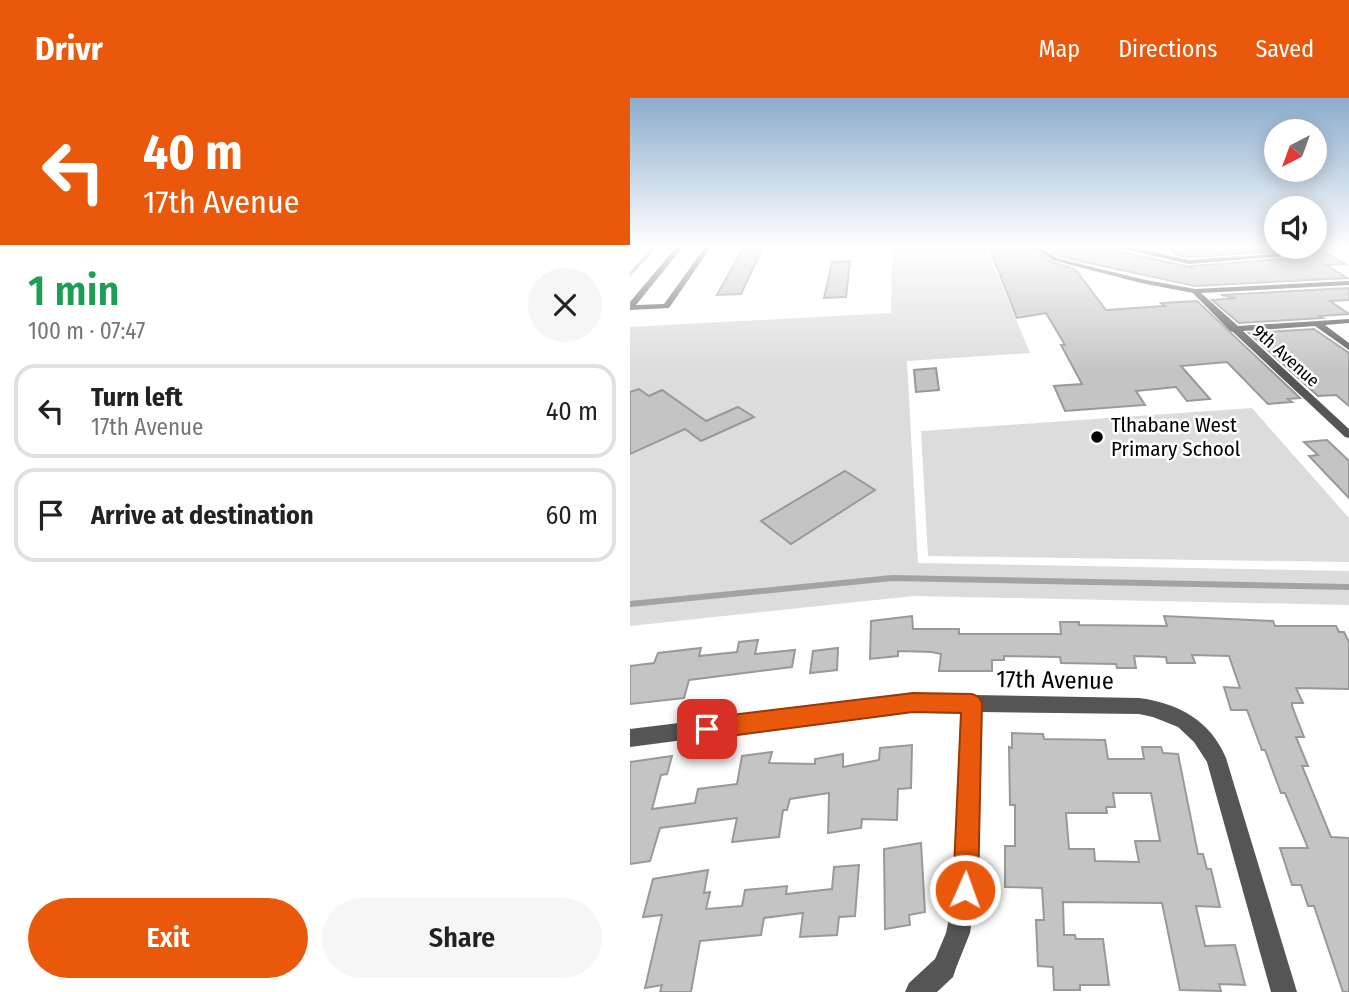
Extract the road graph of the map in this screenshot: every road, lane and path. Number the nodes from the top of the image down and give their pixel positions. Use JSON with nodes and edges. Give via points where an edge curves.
{"nodes":[{"id":1,"x":645,"y":289,"type":"edge"},
{"id":2,"x":678,"y":289,"type":"edge"},
{"id":3,"x":1173,"y":289,"type":"edge"},
{"id":4,"x":1239,"y":289,"type":"edge"},
{"id":5,"x":1195,"y":291,"type":"junction"},
{"id":6,"x":630,"y":307,"type":"edge"},
{"id":7,"x":1349,"y":321,"type":"edge"},
{"id":8,"x":1318,"y":324,"type":"junction"},
{"id":9,"x":1233,"y":329,"type":"junction"},
{"id":10,"x":1349,"y":347,"type":"edge"},
{"id":11,"x":1349,"y":435,"type":"edge"},
{"id":12,"x":972,"y":703,"type":"junction"},
{"id":13,"x":630,"y":738,"type":"edge"},
{"id":14,"x":918,"y":992,"type":"edge"},
{"id":15,"x":1284,"y":992,"type":"edge"}],
"edges":[{"from":1,"to":6,"type":"street"},
{"from":2,"to":6,"type":"street","via":[[666,306]]},
{"from":3,"to":5,"type":"street"},
{"from":4,"to":5,"type":"street"},
{"from":5,"to":9,"type":"street","name":"9th Avenue"},
{"from":7,"to":8,"type":"street","name":"9th Avenue"},
{"from":8,"to":9,"type":"street","name":"9th Avenue"},
{"from":8,"to":10,"type":"street"},
{"from":9,"to":11,"type":"street","name":"9th Avenue"},
{"from":12,"to":13,"type":"street","name":"17th Avenue","via":[[913,702]]},
{"from":12,"to":14,"type":"street","via":[[965,890],[958,933],[944,968]]},
{"from":12,"to":15,"type":"street","name":"17th Avenue","via":[[1139,706],[1165,709],[1185,719],[1216,758]]}]}
